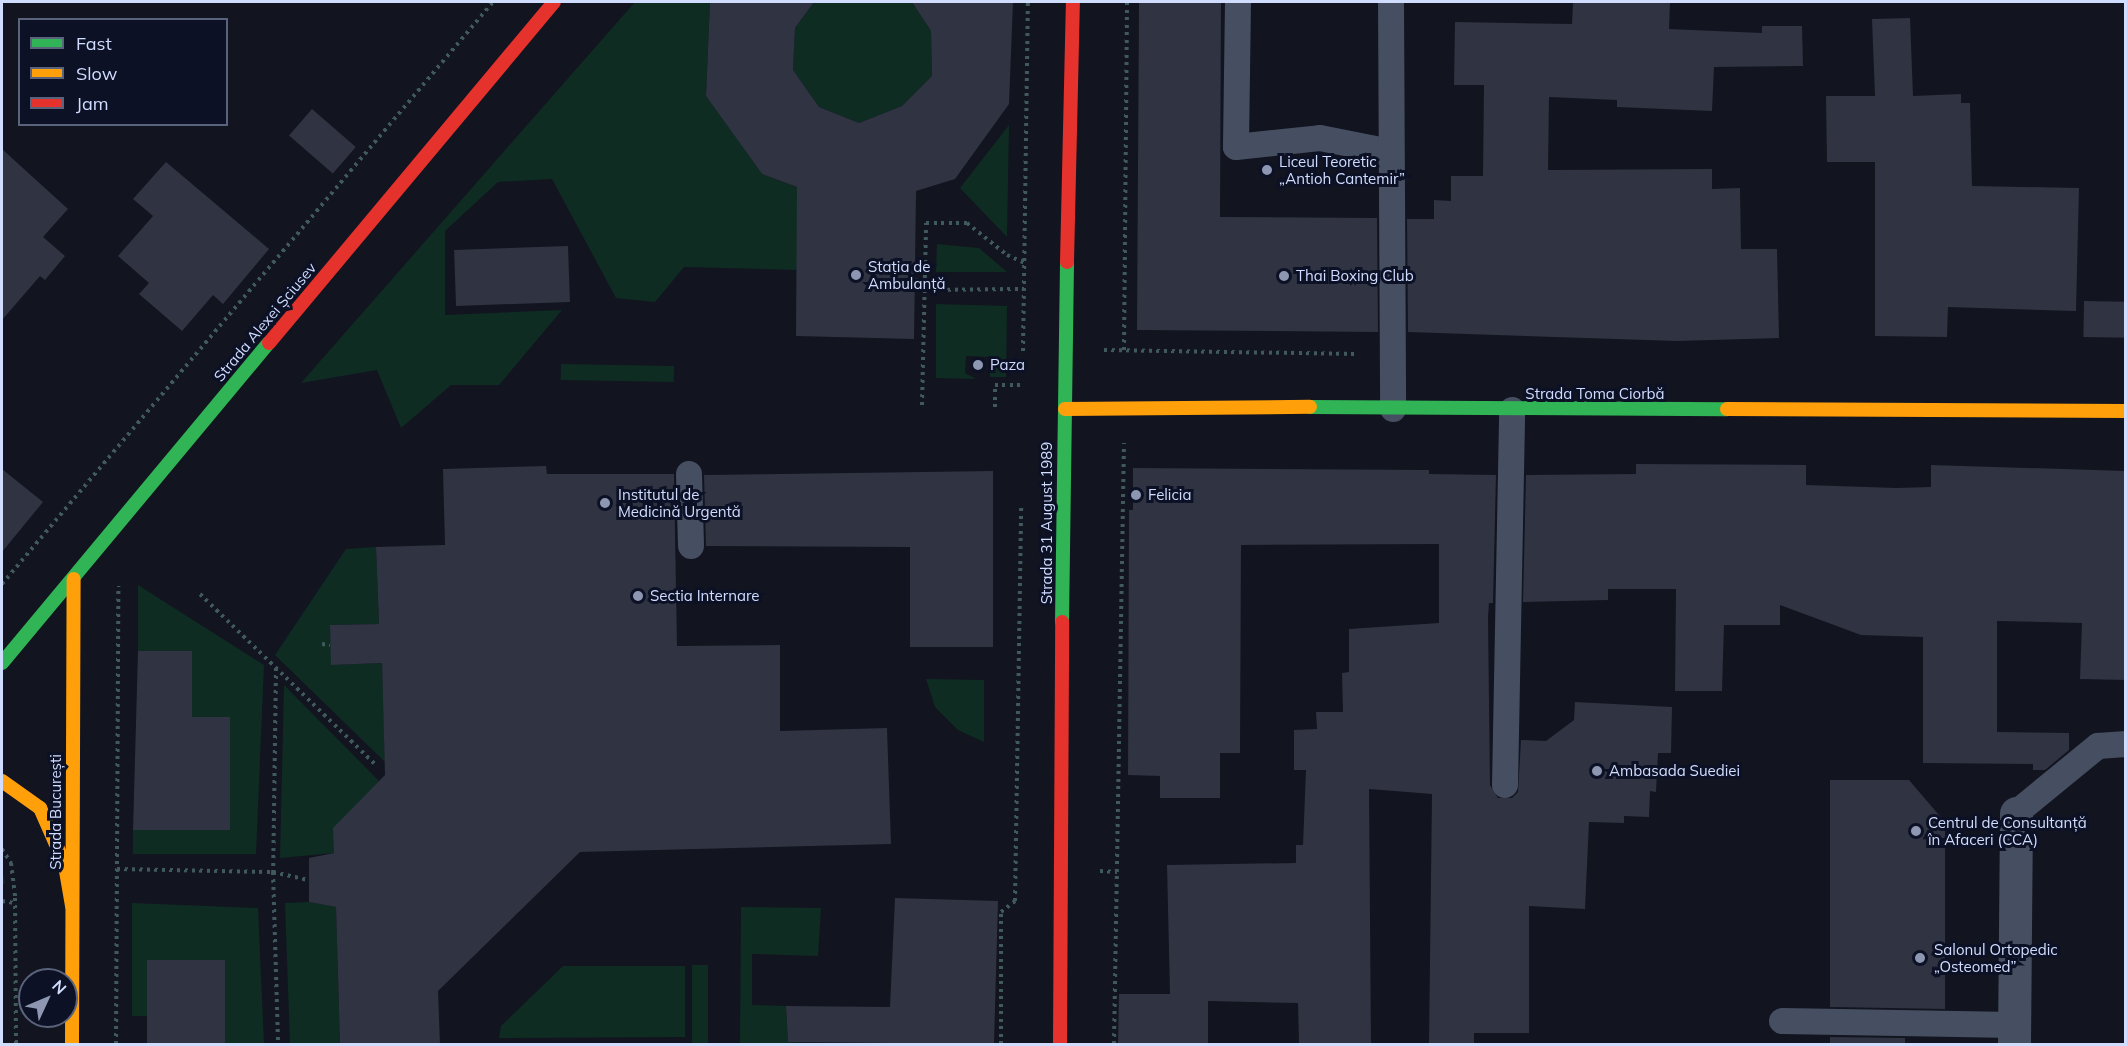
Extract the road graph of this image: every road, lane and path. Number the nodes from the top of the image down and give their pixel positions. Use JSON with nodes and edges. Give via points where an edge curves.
{"nodes":[{"id":1,"x":493,"y":2,"type":"edge"},
{"id":2,"x":554,"y":2,"type":"edge"},
{"id":3,"x":1028,"y":2,"type":"edge"},
{"id":4,"x":1073,"y":2,"type":"edge"},
{"id":5,"x":1127,"y":2,"type":"edge"},
{"id":6,"x":1238,"y":2,"type":"edge"},
{"id":7,"x":1391,"y":2,"type":"edge"},
{"id":8,"x":1391,"y":153,"type":"junction"},
{"id":9,"x":1025,"y":263,"type":"junction"},
{"id":10,"x":915,"y":280,"type":"dead end"},
{"id":11,"x":925,"y":281,"type":"junction"},
{"id":12,"x":1024,"y":289,"type":"junction"},
{"id":13,"x":925,"y":290,"type":"junction"},
{"id":14,"x":1097,"y":350,"type":"dead end"},
{"id":15,"x":1023,"y":351,"type":"dead end"},
{"id":16,"x":1125,"y":351,"type":"junction"},
{"id":17,"x":1392,"y":354,"type":"junction"},
{"id":18,"x":1023,"y":386,"type":"dead end"},
{"id":19,"x":922,"y":405,"type":"dead end"},
{"id":20,"x":995,"y":407,"type":"dead end"},
{"id":21,"x":1065,"y":409,"type":"junction"},
{"id":22,"x":1393,"y":409,"type":"junction"},
{"id":23,"x":1512,"y":410,"type":"junction"},
{"id":24,"x":2126,"y":411,"type":"edge"},
{"id":25,"x":1124,"y":440,"type":"dead end"},
{"id":26,"x":689,"y":474,"type":"dead end"},
{"id":27,"x":1021,"y":497,"type":"dead end"},
{"id":28,"x":691,"y":546,"type":"dead end"},
{"id":29,"x":74,"y":579,"type":"junction"},
{"id":30,"x":118,"y":579,"type":"dead end"},
{"id":31,"x":2,"y":584,"type":"edge"},
{"id":32,"x":200,"y":594,"type":"dead end"},
{"id":33,"x":322,"y":644,"type":"dead end"},
{"id":34,"x":330,"y":645,"type":"dead end"},
{"id":35,"x":2,"y":663,"type":"edge"},
{"id":36,"x":276,"y":668,"type":"junction"},
{"id":37,"x":2126,"y":744,"type":"edge"},
{"id":38,"x":377,"y":766,"type":"dead end"},
{"id":39,"x":2,"y":781,"type":"edge"},
{"id":40,"x":1505,"y":785,"type":"dead end"},
{"id":41,"x":2016,"y":813,"type":"joint"},
{"id":42,"x":2,"y":849,"type":"edge"},
{"id":43,"x":117,"y":869,"type":"junction"},
{"id":44,"x":273,"y":872,"type":"junction"},
{"id":45,"x":309,"y":880,"type":"dead end"},
{"id":46,"x":2,"y":901,"type":"edge"},
{"id":47,"x":15,"y":903,"type":"junction"},
{"id":48,"x":72,"y":906,"type":"junction"},
{"id":49,"x":1782,"y":1021,"type":"dead end"},
{"id":50,"x":2014,"y":1034,"type":"edge"},
{"id":51,"x":16,"y":1044,"type":"edge"},
{"id":52,"x":72,"y":1044,"type":"edge"},
{"id":53,"x":116,"y":1044,"type":"edge"},
{"id":54,"x":278,"y":1044,"type":"edge"},
{"id":55,"x":1001,"y":1044,"type":"edge"},
{"id":56,"x":1060,"y":1044,"type":"edge"},
{"id":57,"x":1114,"y":1044,"type":"edge"}],
"edges":[{"from":1,"to":31,"type":"path"},
{"from":2,"to":29,"type":"street","name":"Strada Alexei Șciusev"},
{"from":3,"to":9,"type":"path"},
{"from":4,"to":21,"type":"street","name":"Strada 31 August 1989"},
{"from":5,"to":16,"type":"path"},
{"from":6,"to":8,"type":"lane","via":[[1236,147],[1320,138]]},
{"from":7,"to":8,"type":"lane"},
{"from":8,"to":17,"type":"lane"},
{"from":9,"to":11,"type":"path","via":[[1007,255],[967,223],[926,223]]},
{"from":9,"to":12,"type":"path"},
{"from":10,"to":11,"type":"path"},
{"from":11,"to":13,"type":"path"},
{"from":12,"to":13,"type":"path"},
{"from":12,"to":15,"type":"path"},
{"from":13,"to":19,"type":"path"},
{"from":14,"to":16,"type":"path"},
{"from":16,"to":17,"type":"path"},
{"from":17,"to":22,"type":"lane"},
{"from":18,"to":20,"type":"path","via":[[995,385]]},
{"from":21,"to":22,"type":"street","name":"Strada Toma Ciorbă"},
{"from":21,"to":56,"type":"street","name":"Strada 31 August 1989"},
{"from":22,"to":23,"type":"street","name":"Strada Toma Ciorbă"},
{"from":23,"to":24,"type":"street","name":"Strada Toma Ciorbă"},
{"from":23,"to":40,"type":"lane"},
{"from":25,"to":57,"type":"path"},
{"from":26,"to":28,"type":"lane"},
{"from":27,"to":55,"type":"path","via":[[1015,901],[1001,912]]},
{"from":29,"to":35,"type":"street","name":"Strada Alexei Șciusev"},
{"from":29,"to":48,"type":"street","name":"Strada București"},
{"from":30,"to":43,"type":"path"},
{"from":32,"to":36,"type":"path"},
{"from":33,"to":34,"type":"path"},
{"from":36,"to":38,"type":"path"},
{"from":36,"to":44,"type":"path"},
{"from":37,"to":41,"type":"lane","via":[[2098,746]]},
{"from":39,"to":48,"type":"street","via":[[40,808],[65,865]]},
{"from":41,"to":50,"type":"street"},
{"from":42,"to":47,"type":"path","via":[[11,863]]},
{"from":43,"to":44,"type":"path"},
{"from":43,"to":53,"type":"path"},
{"from":44,"to":45,"type":"path"},
{"from":44,"to":54,"type":"path"},
{"from":46,"to":47,"type":"path"},
{"from":47,"to":51,"type":"path"},
{"from":48,"to":52,"type":"street","name":"Strada București"},
{"from":49,"to":50,"type":"lane"}]}
